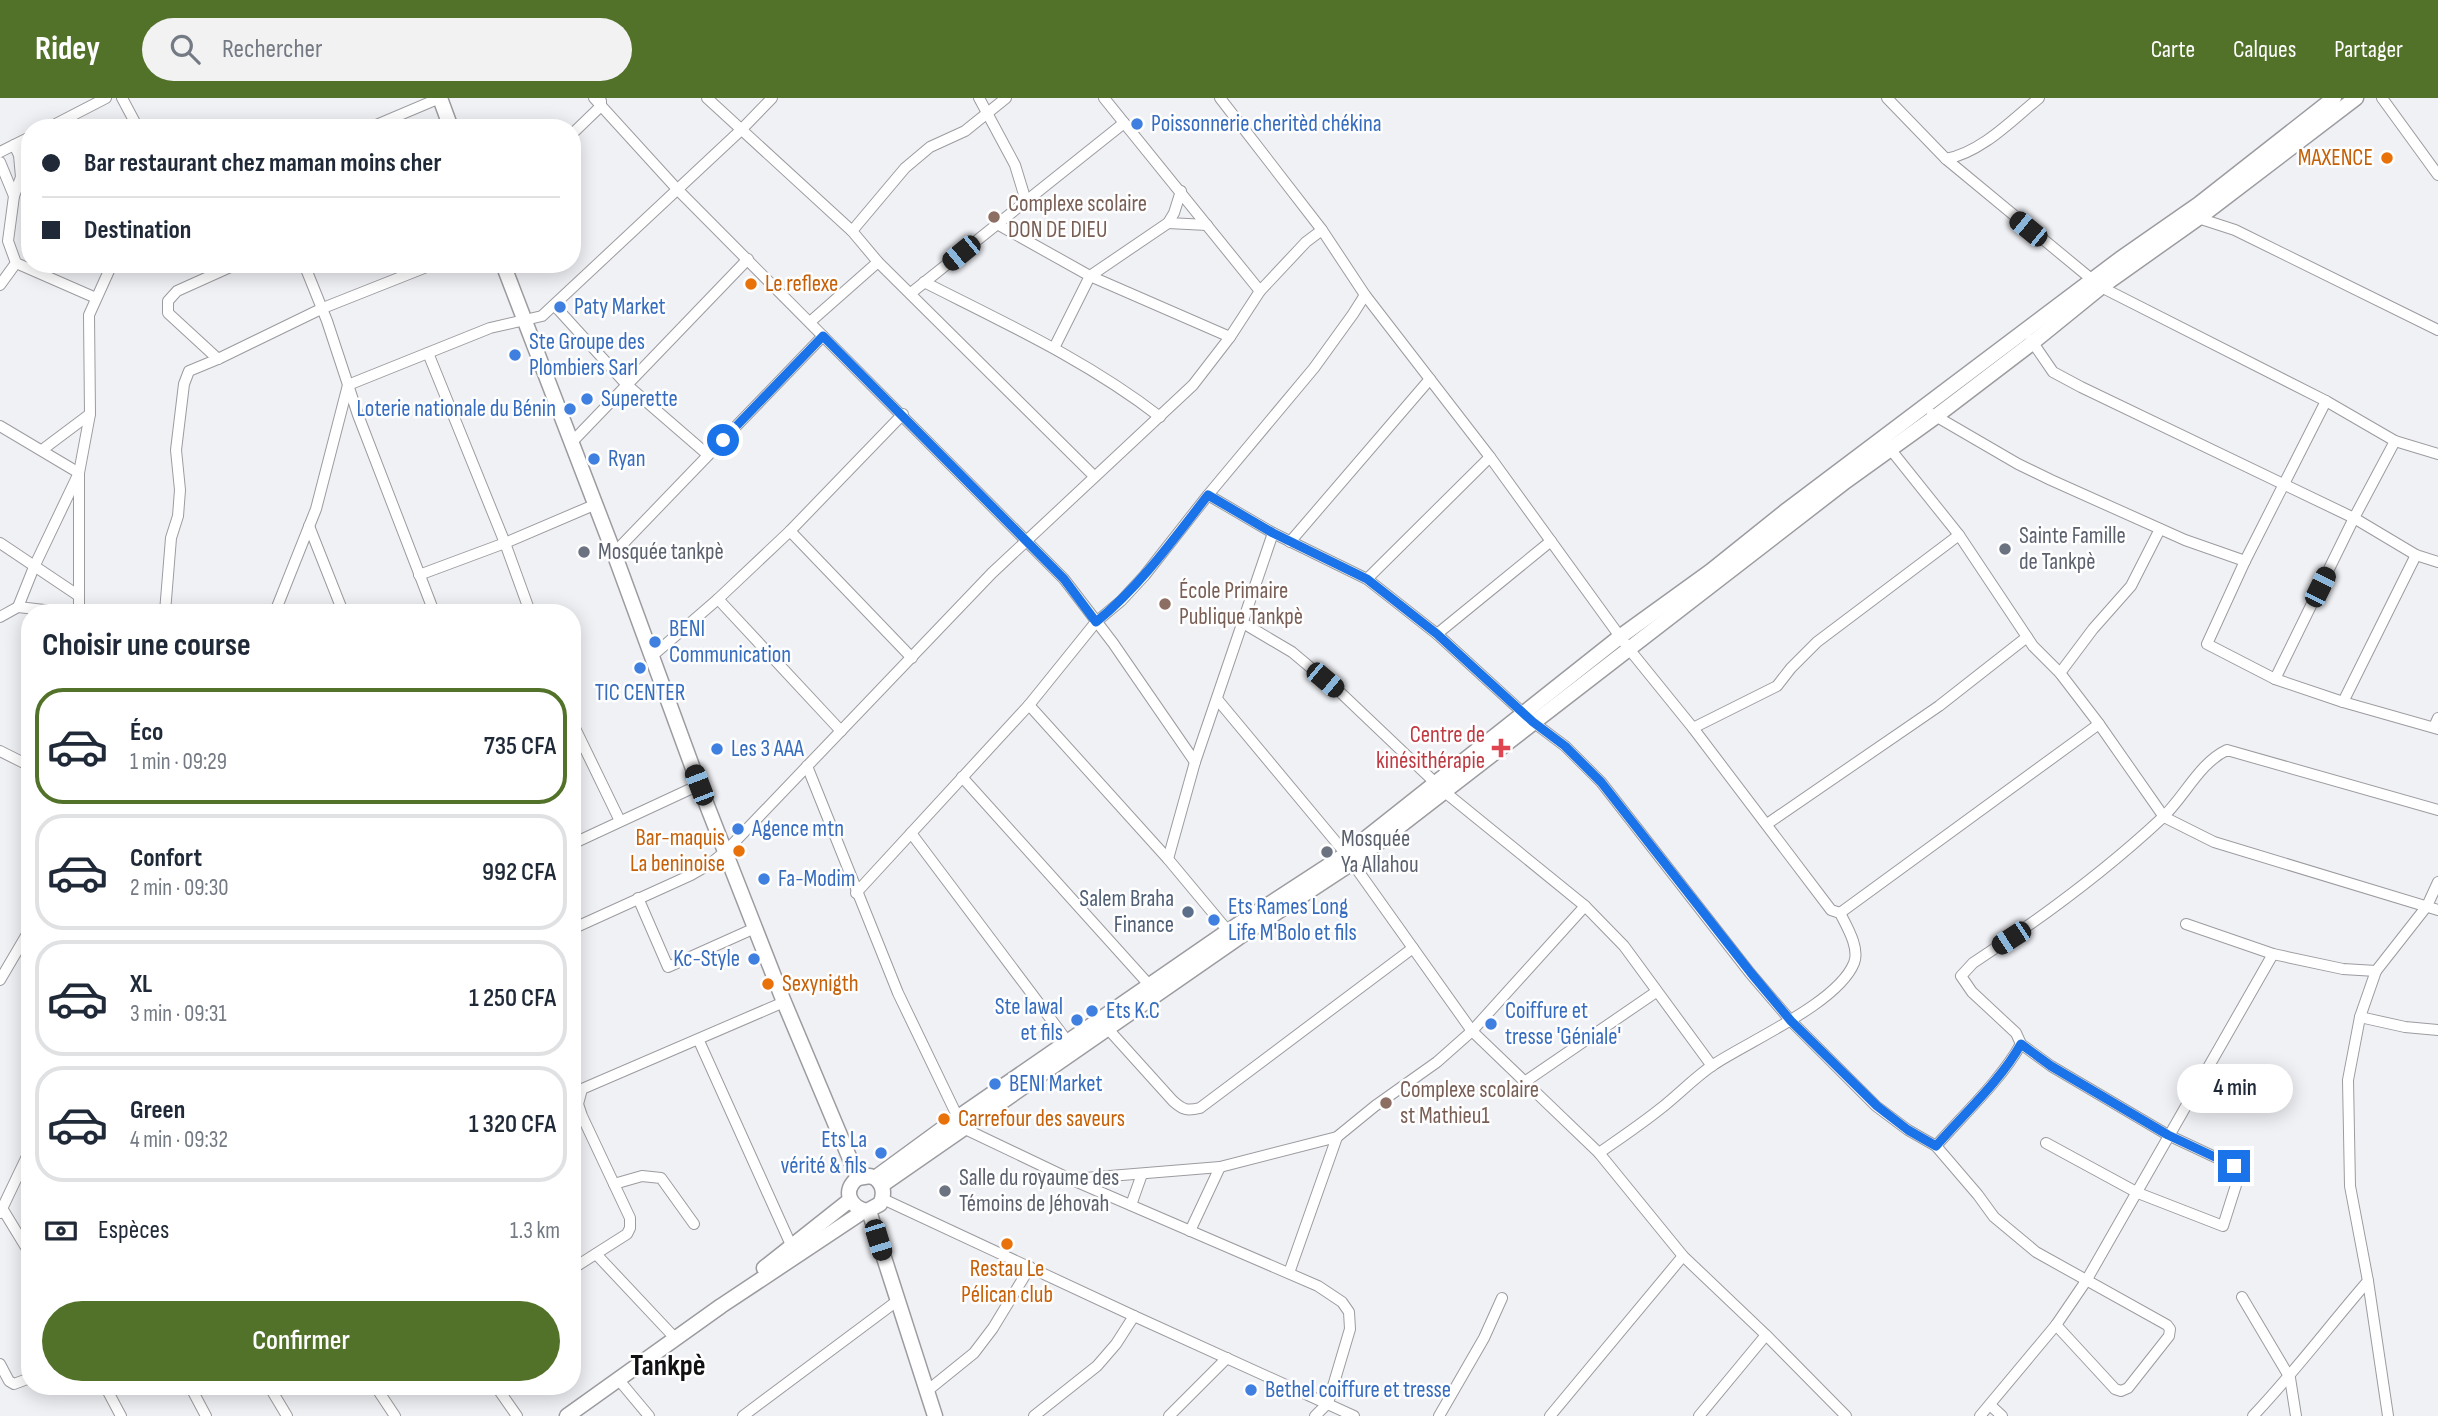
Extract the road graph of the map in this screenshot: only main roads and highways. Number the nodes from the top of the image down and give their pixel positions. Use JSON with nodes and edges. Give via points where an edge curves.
{"nodes":[{"id":1,"x":440,"y":98,"type":"edge"},
{"id":2,"x":2334,"y":98,"type":"edge"},
{"id":3,"x":2356,"y":98,"type":"edge"},
{"id":4,"x":448,"y":119,"type":"edge"},
{"id":5,"x":2195,"y":214,"type":"junction"},
{"id":6,"x":507,"y":273,"type":"edge"},
{"id":7,"x":1930,"y":411,"type":"junction"},
{"id":8,"x":1528,"y":718,"type":"junction"},
{"id":9,"x":1349,"y":859,"type":"junction"},
{"id":10,"x":1153,"y":990,"type":"junction"},
{"id":11,"x":960,"y":1123,"type":"junction"},
{"id":12,"x":858,"y":1178,"type":"junction"},
{"id":13,"x":880,"y":1187,"type":"junction"},
{"id":14,"x":850,"y":1200,"type":"junction"},
{"id":15,"x":867,"y":1211,"type":"junction"},
{"id":16,"x":721,"y":1306,"type":"junction"},
{"id":17,"x":933,"y":1415,"type":"edge"},
{"id":18,"x":567,"y":1416,"type":"edge"}],
"edges":[{"from":1,"to":4,"type":"main road"},
{"from":2,"to":5,"type":"main road"},
{"from":3,"to":5,"type":"main road"},
{"from":5,"to":7,"type":"main road"},
{"from":6,"to":12,"type":"main road","via":[[699,785]]},
{"from":7,"to":8,"type":"main road","via":[[1891,450],[1629,649]]},
{"from":7,"to":8,"type":"main road","via":[[1887,434],[1621,636]]},
{"from":8,"to":9,"type":"main road"},
{"from":9,"to":10,"type":"main road","via":[[1238,938]]},
{"from":9,"to":10,"type":"main road","via":[[1228,931]]},
{"from":10,"to":11,"type":"main road","via":[[1068,1042]]},
{"from":10,"to":11,"type":"main road","via":[[1108,1029]]},
{"from":11,"to":13,"type":"main road"},
{"from":12,"to":13,"type":"main road","via":[[870,1176]]},
{"from":12,"to":14,"type":"main road","via":[[850,1187]]},
{"from":13,"to":15,"type":"main road","via":[[875,1209]]},
{"from":14,"to":15,"type":"main road","via":[[855,1208]]},
{"from":14,"to":16,"type":"main road"},
{"from":15,"to":16,"type":"main road"},
{"from":15,"to":17,"type":"main road"},
{"from":16,"to":18,"type":"main road"}]}
